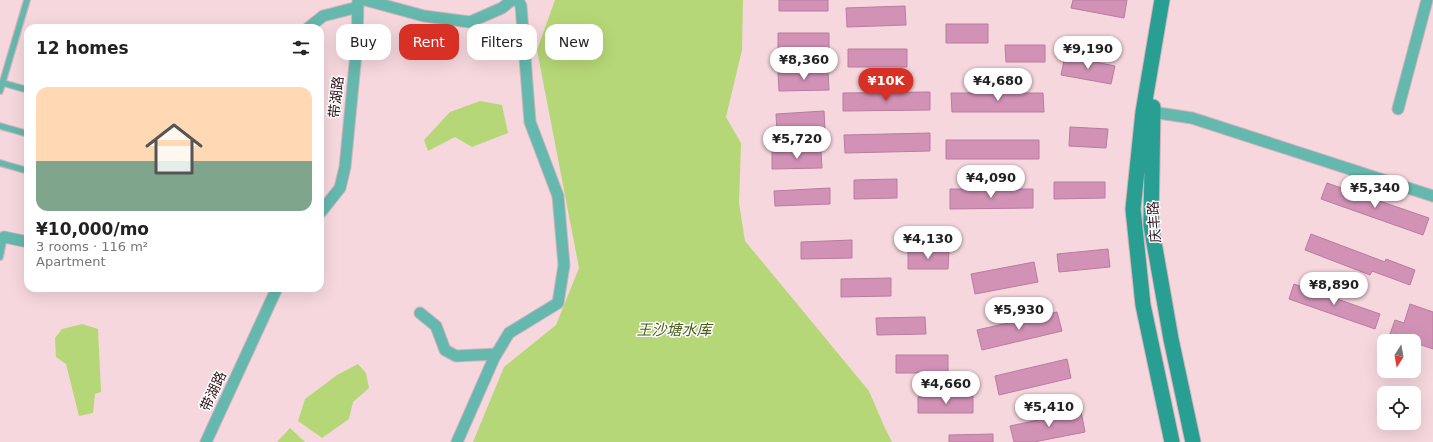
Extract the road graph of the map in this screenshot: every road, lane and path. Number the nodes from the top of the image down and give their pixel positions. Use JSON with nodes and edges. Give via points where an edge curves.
{"nodes":[{"id":1,"x":27,"y":0,"type":"edge"},
{"id":2,"x":512,"y":0,"type":"edge"},
{"id":3,"x":518,"y":0,"type":"edge"},
{"id":4,"x":1162,"y":0,"type":"edge"},
{"id":5,"x":1171,"y":0,"type":"edge"},
{"id":6,"x":1427,"y":0,"type":"edge"},
{"id":7,"x":360,"y":2,"type":"edge"},
{"id":8,"x":313,"y":24,"type":"edge"},
{"id":9,"x":2,"y":83,"type":"junction"},
{"id":10,"x":24,"y":89,"type":"edge"},
{"id":11,"x":0,"y":91,"type":"edge"},
{"id":12,"x":1398,"y":109,"type":"dead end"},
{"id":13,"x":1152,"y":112,"type":"junction"},
{"id":14,"x":0,"y":126,"type":"edge"},
{"id":15,"x":24,"y":133,"type":"edge"},
{"id":16,"x":0,"y":163,"type":"edge"},
{"id":17,"x":24,"y":170,"type":"edge"},
{"id":18,"x":1433,"y":196,"type":"edge"},
{"id":19,"x":324,"y":208,"type":"edge"},
{"id":20,"x":2,"y":236,"type":"edge"},
{"id":21,"x":24,"y":241,"type":"edge"},
{"id":22,"x":0,"y":257,"type":"edge"},
{"id":23,"x":275,"y":292,"type":"edge"},
{"id":24,"x":420,"y":313,"type":"dead end"},
{"id":25,"x":496,"y":354,"type":"junction"},
{"id":26,"x":206,"y":442,"type":"edge"},
{"id":27,"x":457,"y":442,"type":"edge"},
{"id":28,"x":1172,"y":442,"type":"edge"},
{"id":29,"x":1193,"y":442,"type":"edge"}],
"edges":[{"from":1,"to":9,"type":"lane"},
{"from":2,"to":7,"type":"street","via":[[502,8],[470,22],[424,16]]},
{"from":3,"to":25,"type":"street","via":[[521,6],[530,122],[558,196],[564,265],[558,303],[509,333]]},
{"from":4,"to":28,"type":"main road","via":[[1143,112],[1132,209],[1143,305]]},
{"from":5,"to":13,"type":"main road","name":"庆丰路"},
{"from":6,"to":12,"type":"street"},
{"from":7,"to":8,"type":"street","via":[[323,16]]},
{"from":7,"to":19,"type":"street","name":"带湖路","via":[[345,167],[340,188]]},
{"from":9,"to":10,"type":"lane"},
{"from":9,"to":11,"type":"lane"},
{"from":13,"to":18,"type":"street","via":[[1192,118]]},
{"from":13,"to":29,"type":"main road","name":"庆丰路","via":[[1151,225],[1171,339]]},
{"from":14,"to":15,"type":"lane"},
{"from":16,"to":17,"type":"lane"},
{"from":20,"to":21,"type":"street"},
{"from":20,"to":22,"type":"lane"},
{"from":23,"to":26,"type":"street","name":"带湖路"},
{"from":24,"to":25,"type":"street","via":[[436,326],[445,350],[456,356]]},
{"from":25,"to":27,"type":"street"}]}
